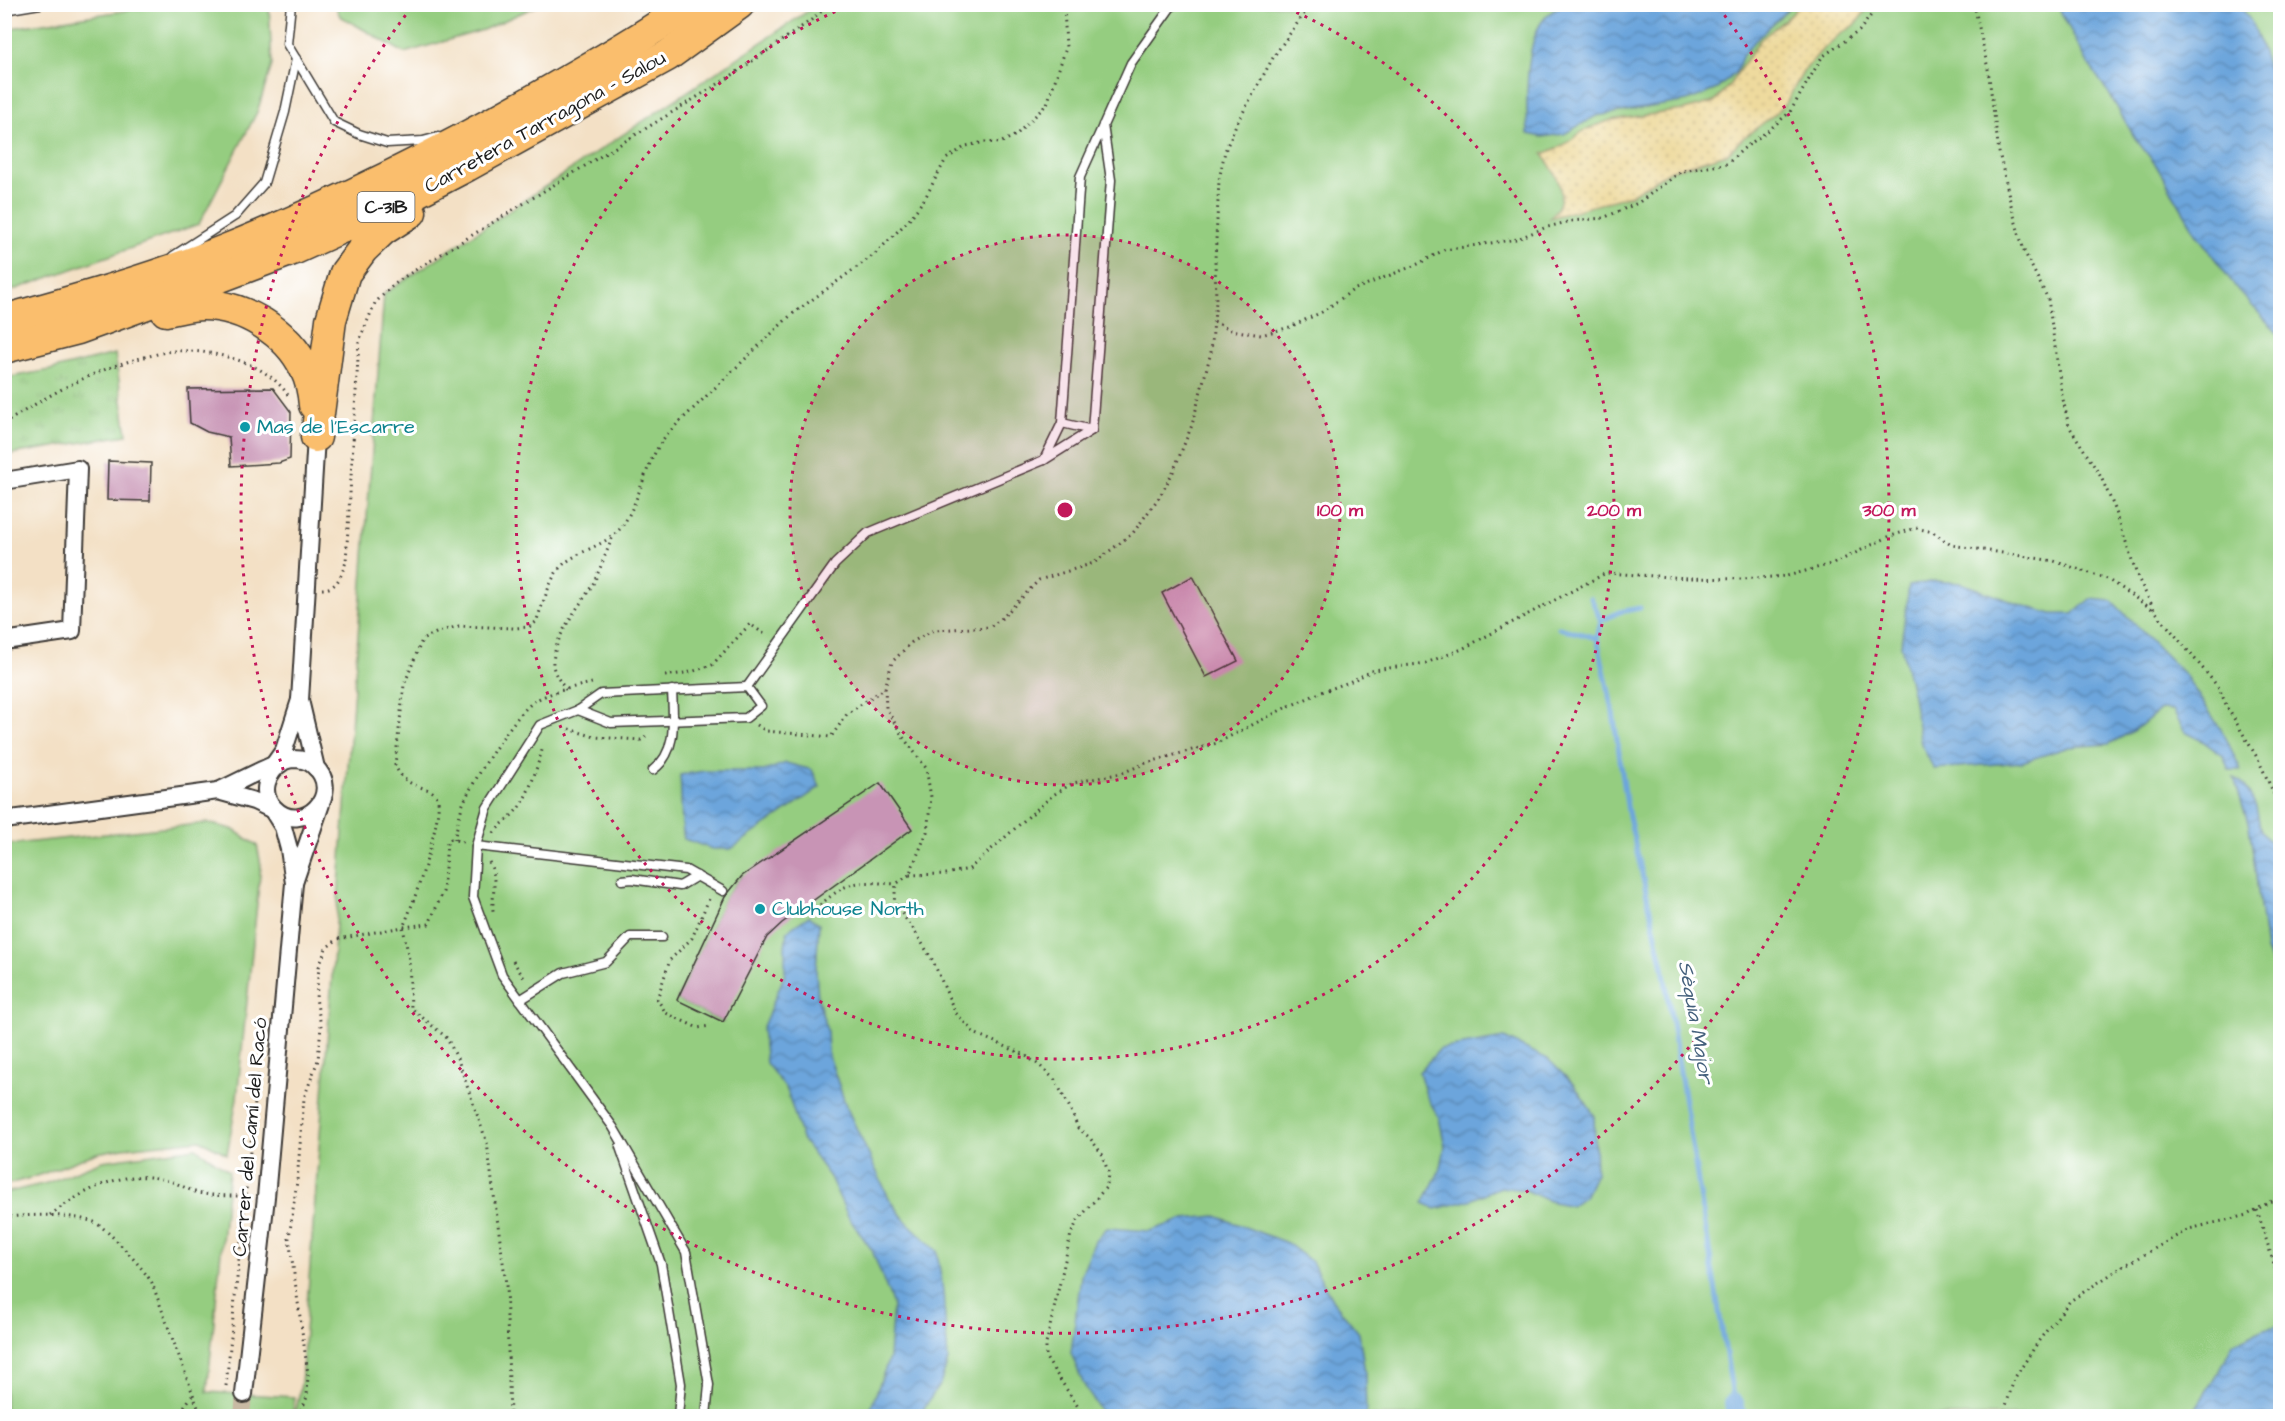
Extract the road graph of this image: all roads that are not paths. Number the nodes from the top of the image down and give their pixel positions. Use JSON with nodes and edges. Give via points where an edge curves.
{"nodes":[{"id":1,"x":40,"y":4,"type":"edge"},
{"id":2,"x":291,"y":4,"type":"edge"},
{"id":3,"x":690,"y":4,"type":"edge"},
{"id":4,"x":739,"y":4,"type":"edge"},
{"id":5,"x":1173,"y":4,"type":"edge"},
{"id":6,"x":4,"y":10,"type":"edge"},
{"id":7,"x":296,"y":59,"type":"junction"},
{"id":8,"x":561,"y":114,"type":"junction"},
{"id":9,"x":503,"y":117,"type":"junction"},
{"id":10,"x":1103,"y":125,"type":"junction"},
{"id":11,"x":458,"y":131,"type":"dead end"},
{"id":12,"x":446,"y":135,"type":"dead end"},
{"id":13,"x":166,"y":260,"type":"dead end"},
{"id":14,"x":158,"y":265,"type":"dead end"},
{"id":15,"x":132,"y":282,"type":"junction"},
{"id":16,"x":4,"y":320,"type":"edge"},
{"id":17,"x":78,"y":329,"type":"junction"},
{"id":18,"x":4,"y":348,"type":"edge"},
{"id":19,"x":1062,"y":423,"type":"junction"},
{"id":20,"x":1092,"y":430,"type":"junction"},
{"id":21,"x":316,"y":437,"type":"junction"},
{"id":22,"x":1044,"y":460,"type":"junction"},
{"id":23,"x":4,"y":482,"type":"edge"},
{"id":24,"x":4,"y":641,"type":"edge"},
{"id":25,"x":747,"y":687,"type":"junction"},
{"id":26,"x":672,"y":690,"type":"junction"},
{"id":27,"x":300,"y":700,"type":"junction"},
{"id":28,"x":578,"y":711,"type":"junction"},
{"id":29,"x":673,"y":720,"type":"junction"},
{"id":30,"x":274,"y":768,"type":"junction"},
{"id":31,"x":316,"y":768,"type":"junction"},
{"id":32,"x":653,"y":770,"type":"dead end"},
{"id":33,"x":218,"y":791,"type":"junction"},
{"id":34,"x":321,"y":803,"type":"junction"},
{"id":35,"x":273,"y":809,"type":"junction"},
{"id":36,"x":4,"y":820,"type":"edge"},
{"id":37,"x":476,"y":846,"type":"junction"},
{"id":38,"x":697,"y":876,"type":"junction"},
{"id":39,"x":622,"y":880,"type":"dead end"},
{"id":40,"x":294,"y":883,"type":"junction"},
{"id":41,"x":723,"y":891,"type":"road end"},
{"id":42,"x":662,"y":937,"type":"dead end"},
{"id":43,"x":520,"y":1000,"type":"junction"},
{"id":44,"x":613,"y":1127,"type":"junction"},
{"id":45,"x":244,"y":1394,"type":"tunnel mouth"},
{"id":46,"x":678,"y":1416,"type":"edge"},
{"id":47,"x":706,"y":1416,"type":"edge"}],
"edges":[{"from":1,"to":6,"type":"lane"},
{"from":2,"to":7,"type":"lane","via":[[287,44]]},
{"from":3,"to":9,"type":"highway","name":"Carretera Tarragona - Salou","number":"C-31B","via":[[653,31]]},
{"from":4,"to":8,"type":"highway","name":"Carretera Tarragona - Salou","number":"C-31B","via":[[668,56]]},
{"from":5,"to":10,"type":"lane","via":[[1131,63]]},
{"from":7,"to":12,"type":"lane","via":[[334,122],[387,143]]},
{"from":7,"to":13,"type":"lane","via":[[264,183],[235,216]]},
{"from":8,"to":17,"type":"highway","name":"Carretera Tarragona - Salou","number":"C-31B","via":[[419,191],[305,244]]},
{"from":8,"to":21,"type":"highway","via":[[523,150],[422,205],[383,230],[354,258],[345,273],[331,320]]},
{"from":9,"to":11,"type":"lane"},
{"from":9,"to":15,"type":"highway","name":"Carretera Tarragona - Salou","number":"C-31B","via":[[365,190],[216,253]]},
{"from":10,"to":19,"type":"lane","via":[[1080,177]]},
{"from":10,"to":20,"type":"lane","via":[[1111,180]]},
{"from":14,"to":15,"type":"lane"},
{"from":15,"to":16,"type":"highway","name":"Carretera Tarragona - Salou","number":"C-31B"},
{"from":17,"to":18,"type":"highway","name":"Carretera Tarragona - Salou","number":"C-31B"},
{"from":17,"to":21,"type":"highway","via":[[201,305],[236,310],[284,340],[305,368],[312,386]]},
{"from":19,"to":20,"type":"lane"},
{"from":19,"to":22,"type":"lane"},
{"from":20,"to":22,"type":"lane"},
{"from":21,"to":27,"type":"street"},
{"from":22,"to":25,"type":"lane","via":[[868,533],[836,564]]},
{"from":23,"to":24,"type":"street","via":[[78,469],[72,631]]},
{"from":25,"to":26,"type":"lane"},
{"from":25,"to":29,"type":"lane","via":[[761,706],[746,718]]},
{"from":26,"to":28,"type":"lane","via":[[601,694]]},
{"from":26,"to":29,"type":"lane"},
{"from":27,"to":30,"type":"street"},
{"from":27,"to":31,"type":"street"},
{"from":28,"to":29,"type":"lane","via":[[611,723]]},
{"from":28,"to":37,"type":"lane","via":[[540,725],[487,808]]},
{"from":29,"to":32,"type":"lane","via":[[673,737],[662,763]]},
{"from":30,"to":31,"type":"street","via":[[300,759]]},
{"from":30,"to":33,"type":"street"},
{"from":30,"to":35,"type":"street","via":[[266,785]]},
{"from":31,"to":34,"type":"street","via":[[325,784]]},
{"from":33,"to":35,"type":"street"},
{"from":33,"to":36,"type":"street"},
{"from":34,"to":35,"type":"street","via":[[315,811],[297,818]]},
{"from":34,"to":40,"type":"street","name":"Carrer del Camí del Racó"},
{"from":35,"to":40,"type":"street","name":"Carrer del Camí del Racó","via":[[283,827]]},
{"from":37,"to":38,"type":"lane","via":[[686,870]]},
{"from":37,"to":43,"type":"lane","via":[[473,897],[502,975]]},
{"from":38,"to":39,"type":"lane","via":[[680,886]]},
{"from":38,"to":41,"type":"lane"},
{"from":40,"to":45,"type":"street","name":"Carrer del Camí del Racó"},
{"from":42,"to":43,"type":"lane","via":[[630,938],[606,962],[563,973]]},
{"from":43,"to":44,"type":"lane"},
{"from":44,"to":46,"type":"lane","via":[[661,1264],[681,1384]]},
{"from":44,"to":47,"type":"lane","via":[[686,1252],[709,1385]]}]}
